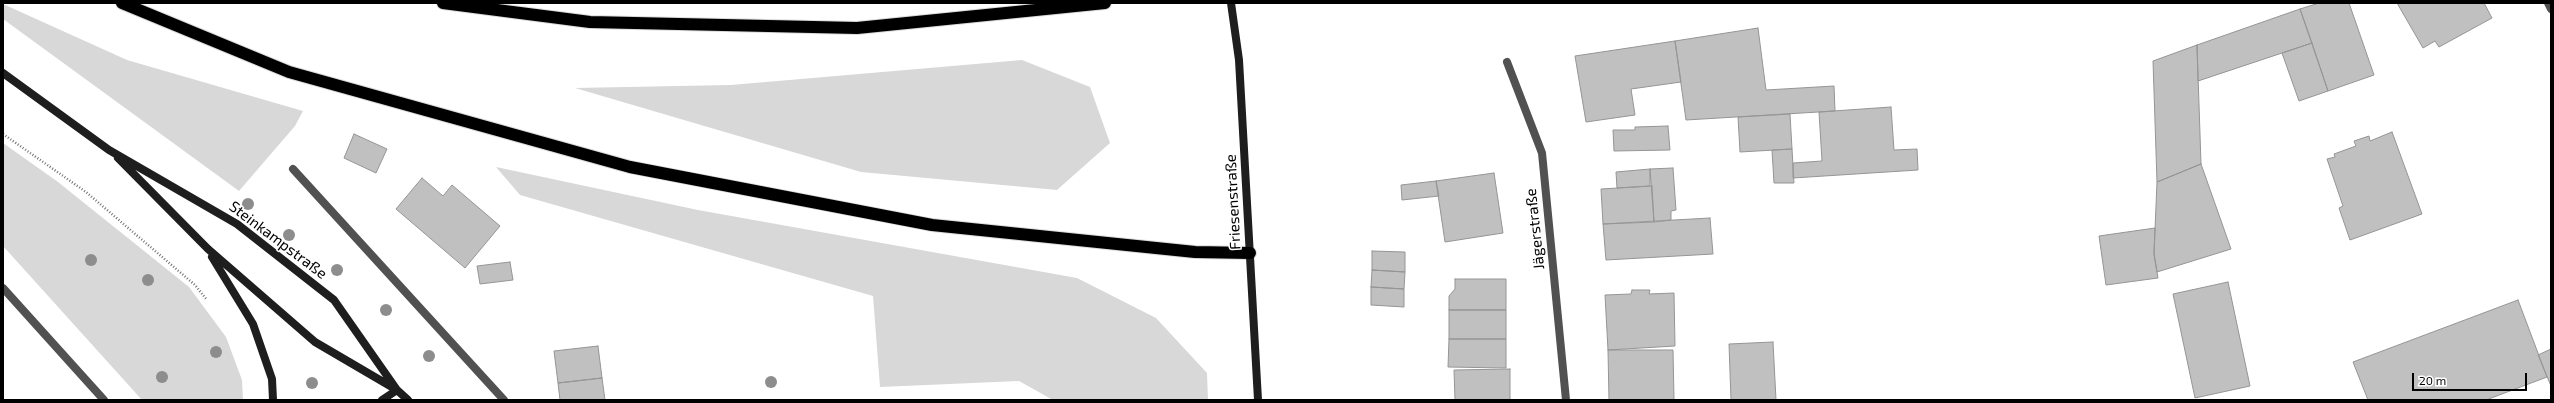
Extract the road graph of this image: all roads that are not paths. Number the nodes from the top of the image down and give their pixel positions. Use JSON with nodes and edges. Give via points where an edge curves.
{"nodes":[{"id":1,"x":122,"y":3,"type":"edge"},
{"id":2,"x":443,"y":3,"type":"edge"},
{"id":3,"x":1106,"y":3,"type":"edge"},
{"id":4,"x":1231,"y":3,"type":"edge"},
{"id":5,"x":2548,"y":3,"type":"edge"},
{"id":6,"x":2551,"y":9,"type":"edge"},
{"id":7,"x":1507,"y":62,"type":"dead end"},
{"id":8,"x":3,"y":73,"type":"edge"},
{"id":9,"x":110,"y":150,"type":"junction"},
{"id":10,"x":292,"y":169,"type":"dead end"},
{"id":11,"x":208,"y":249,"type":"junction"},
{"id":12,"x":1250,"y":252,"type":"junction"},
{"id":13,"x":3,"y":288,"type":"edge"},
{"id":14,"x":397,"y":390,"type":"junction"},
{"id":15,"x":104,"y":400,"type":"edge"},
{"id":16,"x":272,"y":400,"type":"edge"},
{"id":17,"x":382,"y":400,"type":"edge"},
{"id":18,"x":393,"y":400,"type":"edge"},
{"id":19,"x":408,"y":400,"type":"edge"},
{"id":20,"x":504,"y":400,"type":"edge"},
{"id":21,"x":1258,"y":400,"type":"edge"},
{"id":22,"x":1566,"y":400,"type":"edge"}],
"edges":[{"from":1,"to":12,"type":"highway","via":[[290,72],[630,167],[932,225],[1195,252]]},
{"from":2,"to":3,"type":"highway","via":[[590,22],[858,28]]},
{"from":4,"to":12,"type":"main road","name":"Friesenstraße","via":[[1239,60]]},
{"from":5,"to":6,"type":"street"},
{"from":7,"to":22,"type":"street","name":"Jägerstraße","via":[[1542,153]]},
{"from":8,"to":9,"type":"main road","name":"Steinkampstraße"},
{"from":9,"to":11,"type":"main road","name":"Steinkampstraße"},
{"from":9,"to":14,"type":"main road","name":"Steinkampstraße","via":[[237,224],[334,300]]},
{"from":10,"to":20,"type":"street"},
{"from":11,"to":14,"type":"main road","name":"Steinkampstraße","via":[[314,342]]},
{"from":11,"to":16,"type":"main road","via":[[253,324],[272,379]]},
{"from":12,"to":21,"type":"main road","name":"Friesenstraße"},
{"from":13,"to":15,"type":"street"},
{"from":14,"to":17,"type":"main road"},
{"from":14,"to":18,"type":"main road"},
{"from":14,"to":19,"type":"main road","name":"Steinkampstraße"}]}
